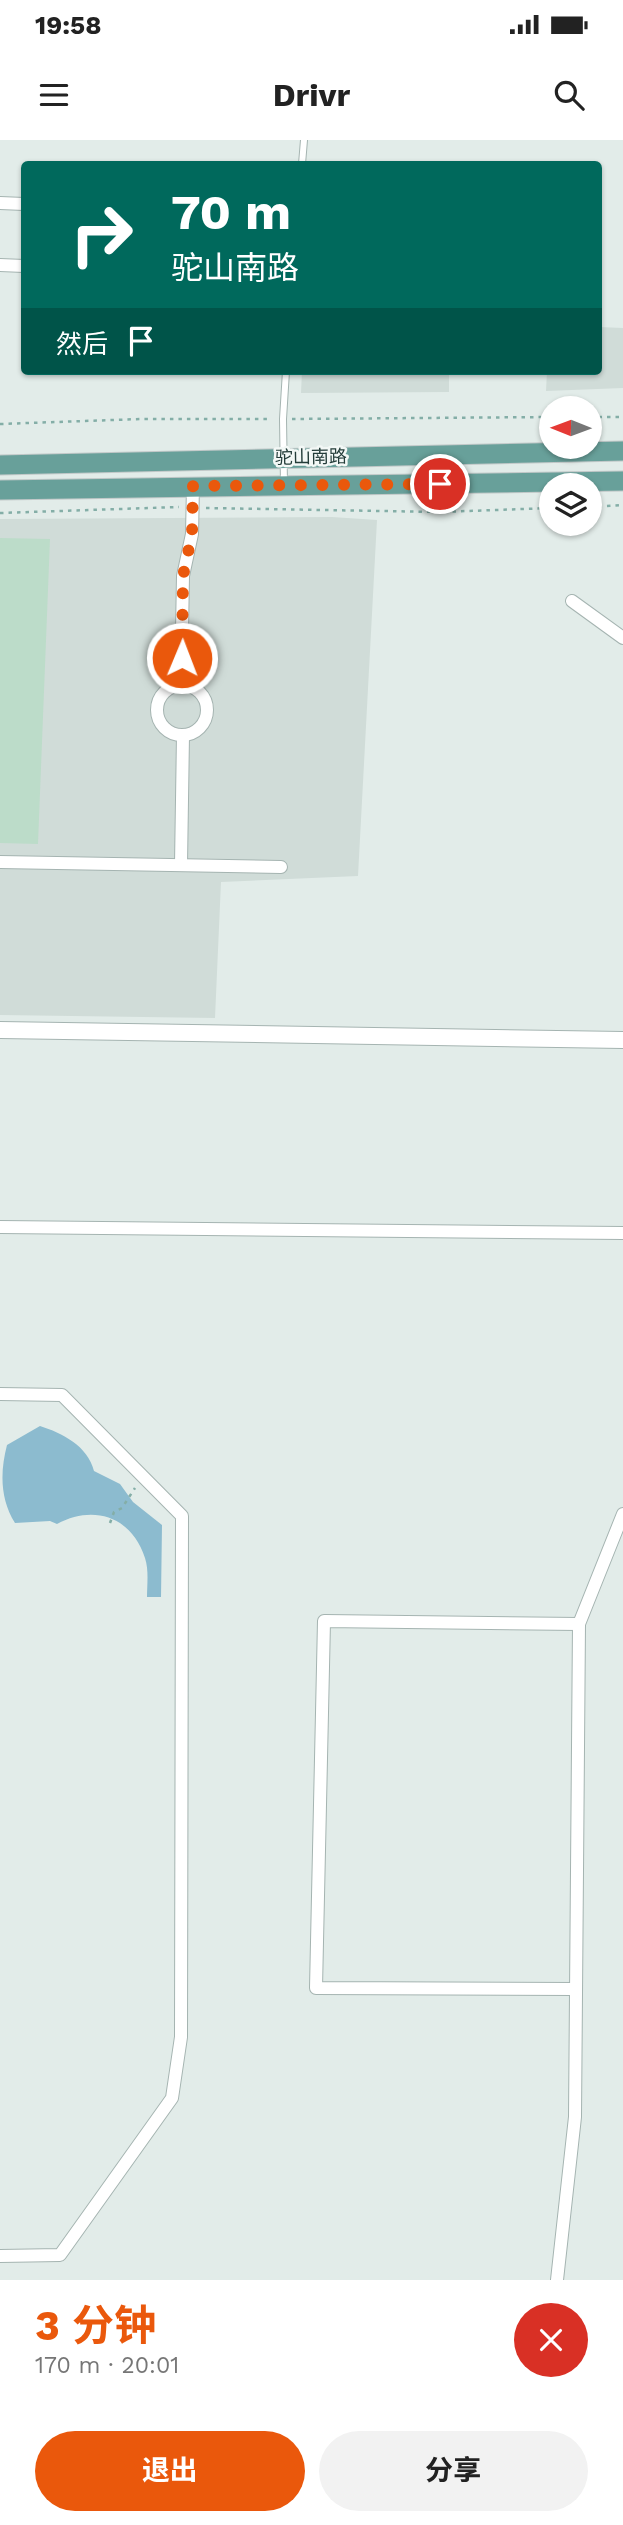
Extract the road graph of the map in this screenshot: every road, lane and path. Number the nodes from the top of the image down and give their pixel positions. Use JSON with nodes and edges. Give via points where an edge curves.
{"nodes":[{"id":1,"x":304,"y":140,"type":"edge"},
{"id":2,"x":302,"y":161,"type":"edge"},
{"id":3,"x":0,"y":203,"type":"edge"},
{"id":4,"x":21,"y":204,"type":"edge"},
{"id":5,"x":0,"y":265,"type":"edge"},
{"id":6,"x":21,"y":266,"type":"edge"},
{"id":7,"x":286,"y":375,"type":"edge"},
{"id":8,"x":602,"y":417,"type":"edge"},
{"id":9,"x":623,"y":417,"type":"edge"},
{"id":10,"x":623,"y":451,"type":"edge"},
{"id":11,"x":283,"y":458,"type":"junction"},
{"id":12,"x":0,"y":465,"type":"edge"},
{"id":13,"x":623,"y":481,"type":"edge"},
{"id":14,"x":193,"y":486,"type":"junction"},
{"id":15,"x":284,"y":486,"type":"junction"},
{"id":16,"x":0,"y":490,"type":"edge"},
{"id":17,"x":623,"y":505,"type":"edge"},
{"id":18,"x":602,"y":506,"type":"edge"},
{"id":19,"x":192,"y":508,"type":"junction"},
{"id":20,"x":539,"y":508,"type":"edge"},
{"id":21,"x":0,"y":513,"type":"edge"},
{"id":22,"x":572,"y":601,"type":"dead end"},
{"id":23,"x":623,"y":638,"type":"edge"},
{"id":24,"x":181,"y":685,"type":"junction"},
{"id":25,"x":183,"y":735,"type":"junction"},
{"id":26,"x":0,"y":862,"type":"edge"},
{"id":27,"x":181,"y":865,"type":"junction"},
{"id":28,"x":281,"y":867,"type":"dead end"},
{"id":29,"x":0,"y":1030,"type":"edge"},
{"id":30,"x":623,"y":1040,"type":"edge"},
{"id":31,"x":0,"y":1227,"type":"edge"},
{"id":32,"x":623,"y":1233,"type":"edge"},
{"id":33,"x":0,"y":1394,"type":"edge"},
{"id":34,"x":142,"y":1476,"type":"junction"},
{"id":35,"x":623,"y":1514,"type":"edge"},
{"id":36,"x":110,"y":1523,"type":"dead end"},
{"id":37,"x":579,"y":1624,"type":"junction"},
{"id":38,"x":576,"y":1989,"type":"junction"},
{"id":39,"x":0,"y":2256,"type":"edge"},
{"id":40,"x":557,"y":2280,"type":"edge"}],
"edges":[{"from":1,"to":2,"type":"lane"},
{"from":3,"to":4,"type":"street"},
{"from":5,"to":6,"type":"street"},
{"from":7,"to":11,"type":"lane"},
{"from":8,"to":9,"type":"path"},
{"from":10,"to":11,"type":"main road","name":"驼山南路"},
{"from":11,"to":12,"type":"main road","name":"驼山南路"},
{"from":11,"to":15,"type":"lane"},
{"from":13,"to":15,"type":"main road","name":"驼山南路"},
{"from":14,"to":15,"type":"main road","name":"驼山南路"},
{"from":14,"to":16,"type":"main road","name":"驼山南路"},
{"from":14,"to":19,"type":"street"},
{"from":17,"to":18,"type":"path"},
{"from":19,"to":20,"type":"path","via":[[440,512]]},
{"from":19,"to":21,"type":"path"},
{"from":19,"to":24,"type":"street","via":[[183,576]]},
{"from":22,"to":23,"type":"street"},
{"from":24,"to":25,"type":"street","via":[[197,690],[206,704],[200,728]]},
{"from":24,"to":25,"type":"street","via":[[160,697],[157,713],[163,727]]},
{"from":25,"to":27,"type":"street"},
{"from":26,"to":27,"type":"street"},
{"from":27,"to":28,"type":"street"},
{"from":29,"to":30,"type":"street"},
{"from":31,"to":32,"type":"street"},
{"from":33,"to":34,"type":"street","via":[[62,1395]]},
{"from":34,"to":36,"type":"path"},
{"from":34,"to":39,"type":"street","via":[[182,1516],[181,2037],[172,2098],[60,2255]]},
{"from":35,"to":37,"type":"street"},
{"from":37,"to":38,"type":"street"},
{"from":37,"to":38,"type":"street","via":[[324,1621],[316,1988]]},
{"from":38,"to":40,"type":"street","via":[[575,2117]]}]}
